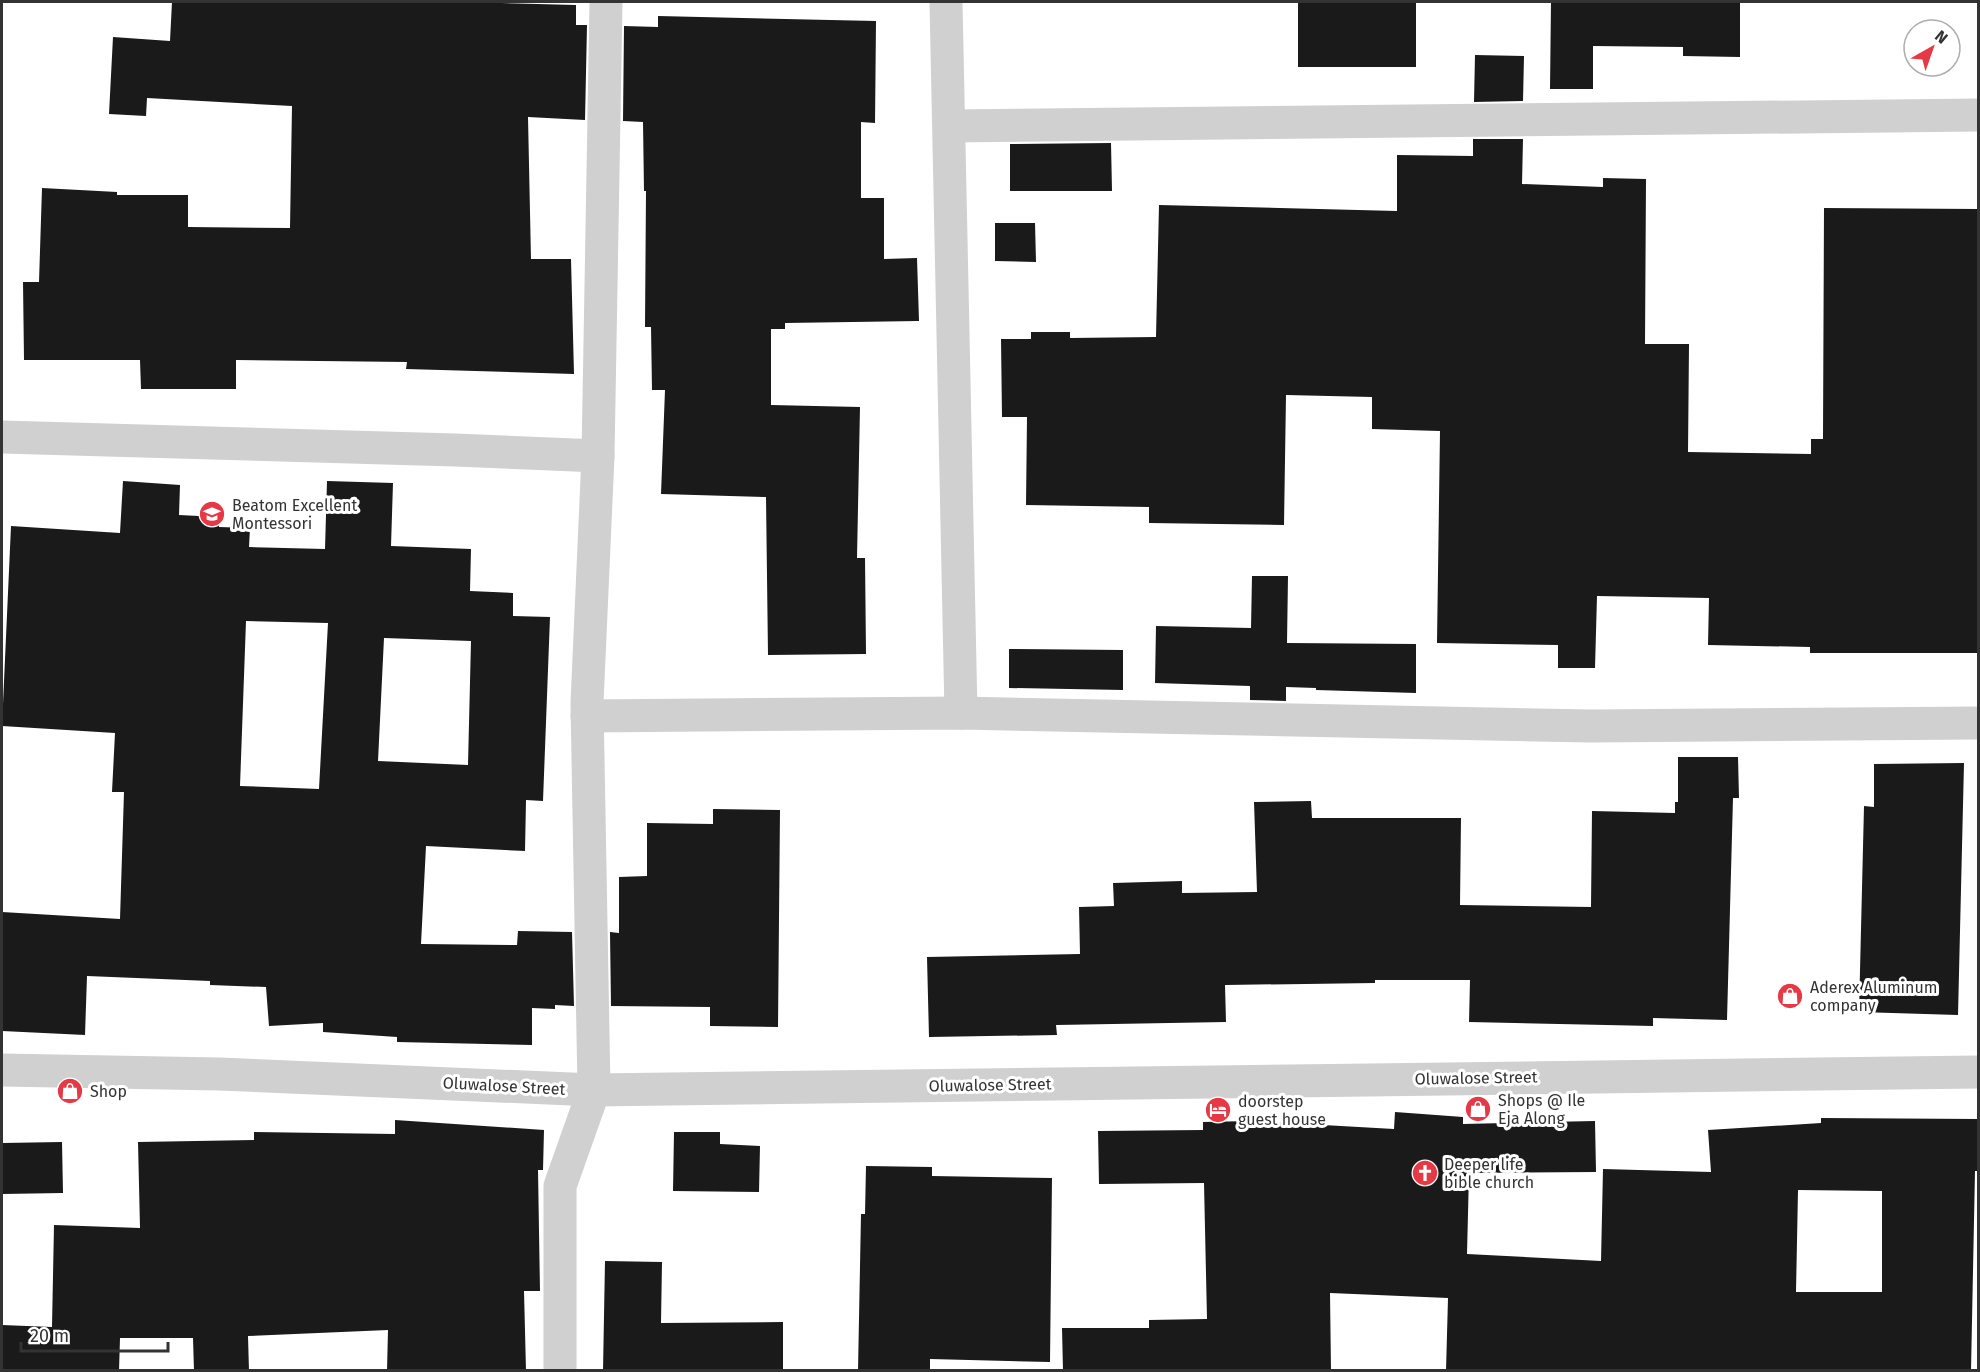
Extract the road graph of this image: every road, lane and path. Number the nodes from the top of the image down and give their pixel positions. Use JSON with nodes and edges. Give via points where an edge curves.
{"nodes":[{"id":1,"x":606,"y":2,"type":"edge"},
{"id":2,"x":946,"y":2,"type":"edge"},
{"id":3,"x":1978,"y":115,"type":"edge"},
{"id":4,"x":950,"y":126,"type":"junction"},
{"id":5,"x":2,"y":437,"type":"edge"},
{"id":6,"x":598,"y":456,"type":"junction"},
{"id":7,"x":961,"y":713,"type":"junction"},
{"id":8,"x":587,"y":716,"type":"junction"},
{"id":9,"x":1978,"y":723,"type":"edge"},
{"id":10,"x":2,"y":1070,"type":"edge"},
{"id":11,"x":1978,"y":1072,"type":"edge"},
{"id":12,"x":594,"y":1090,"type":"junction"},
{"id":13,"x":560,"y":1371,"type":"edge"}],
"edges":[{"from":1,"to":6,"type":"street"},
{"from":2,"to":4,"type":"street"},
{"from":3,"to":4,"type":"street"},
{"from":4,"to":7,"type":"street"},
{"from":5,"to":6,"type":"street"},
{"from":6,"to":8,"type":"street"},
{"from":7,"to":8,"type":"street"},
{"from":7,"to":9,"type":"street","via":[[1590,726]]},
{"from":8,"to":12,"type":"street"},
{"from":10,"to":12,"type":"street","name":"Oluwalose Street","via":[[219,1074]]},
{"from":11,"to":12,"type":"street","name":"Oluwalose Street"},
{"from":12,"to":13,"type":"street","via":[[560,1186]]}]}
